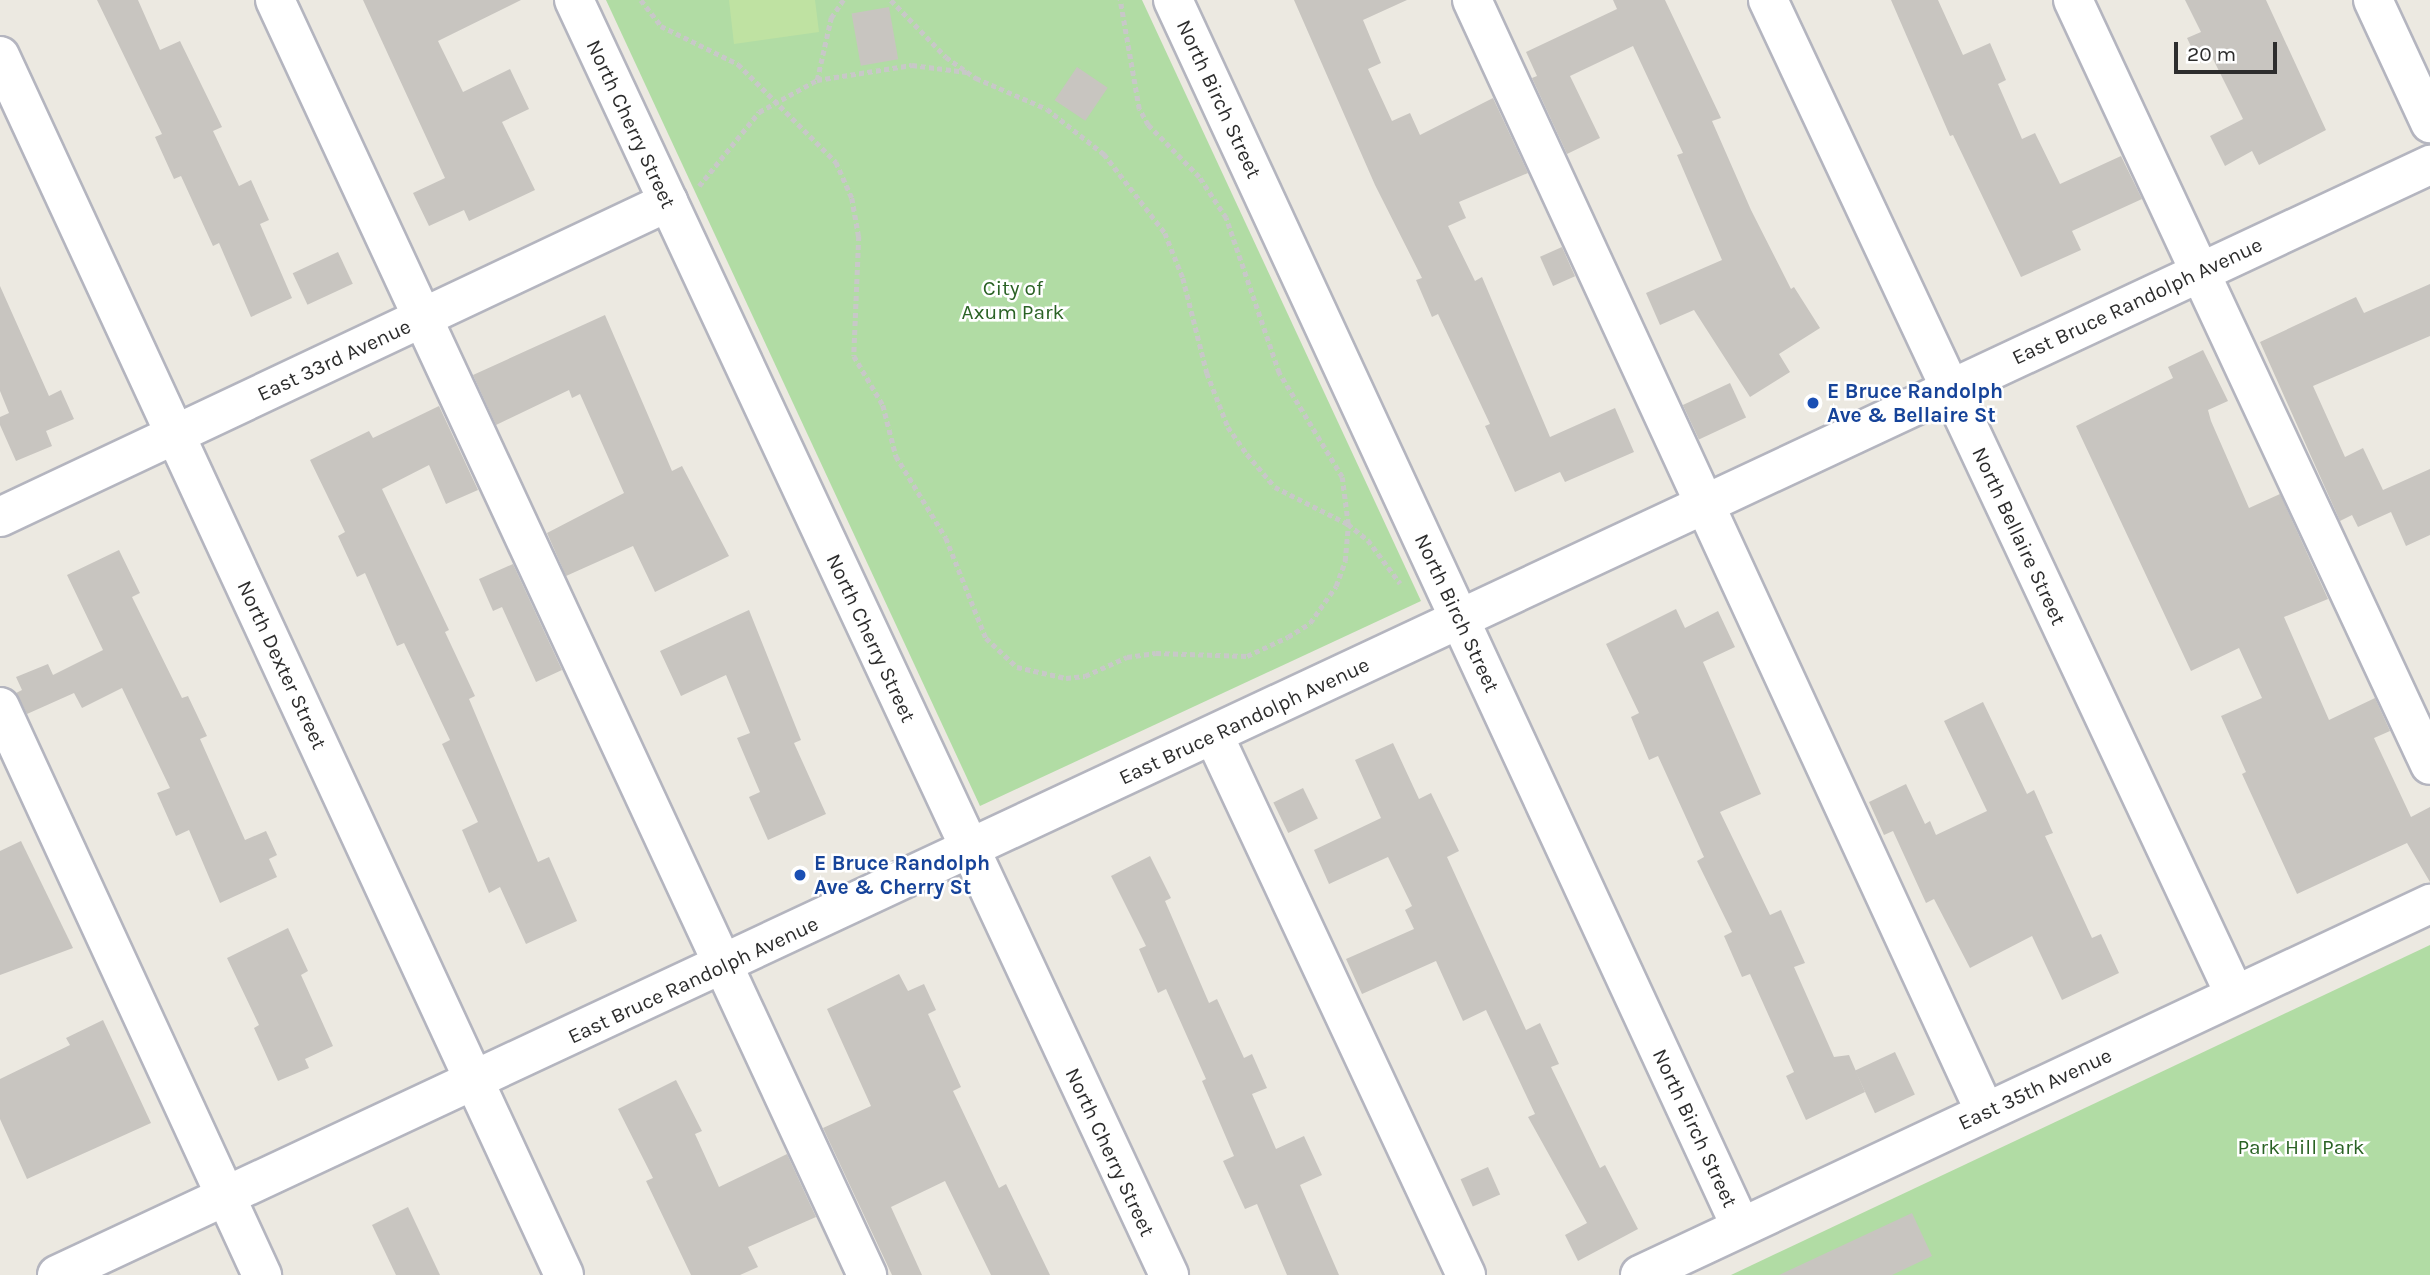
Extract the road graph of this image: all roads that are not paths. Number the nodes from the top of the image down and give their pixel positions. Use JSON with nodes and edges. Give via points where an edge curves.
{"nodes":[{"id":1,"x":275,"y":0,"type":"edge"},
{"id":2,"x":573,"y":0,"type":"edge"},
{"id":3,"x":1173,"y":0,"type":"edge"},
{"id":4,"x":1472,"y":0,"type":"edge"},
{"id":5,"x":1768,"y":0,"type":"edge"},
{"id":6,"x":2073,"y":0,"type":"edge"},
{"id":7,"x":2373,"y":0,"type":"edge"},
{"id":8,"x":0,"y":56,"type":"edge"},
{"id":9,"x":2430,"y":123,"type":"edge"},
{"id":10,"x":2430,"y":164,"type":"edge"},
{"id":11,"x":668,"y":202,"type":"junction"},
{"id":12,"x":2199,"y":271,"type":"junction"},
{"id":13,"x":424,"y":318,"type":"junction"},
{"id":14,"x":1951,"y":389,"type":"junction"},
{"id":15,"x":176,"y":435,"type":"junction"},
{"id":16,"x":1707,"y":504,"type":"junction"},
{"id":17,"x":0,"y":517,"type":"edge"},
{"id":18,"x":1461,"y":620,"type":"junction"},
{"id":19,"x":0,"y":707,"type":"edge"},
{"id":20,"x":1214,"y":736,"type":"junction"},
{"id":21,"x":2430,"y":765,"type":"edge"},
{"id":22,"x":969,"y":851,"type":"junction"},
{"id":23,"x":2430,"y":904,"type":"edge"},
{"id":24,"x":724,"y":966,"type":"junction"},
{"id":25,"x":2235,"y":995,"type":"junction"},
{"id":26,"x":475,"y":1082,"type":"junction"},
{"id":27,"x":1986,"y":1112,"type":"junction"},
{"id":28,"x":227,"y":1197,"type":"junction"},
{"id":29,"x":1741,"y":1227,"type":"junction"},
{"id":30,"x":57,"y":1275,"type":"edge"},
{"id":31,"x":262,"y":1275,"type":"edge"},
{"id":32,"x":564,"y":1275,"type":"edge"},
{"id":33,"x":867,"y":1275,"type":"edge"},
{"id":34,"x":1169,"y":1275,"type":"edge"},
{"id":35,"x":1466,"y":1275,"type":"edge"},
{"id":36,"x":1640,"y":1275,"type":"edge"}],
"edges":[{"from":1,"to":13,"type":"street"},
{"from":2,"to":11,"type":"street","name":"North Cherry Street"},
{"from":3,"to":18,"type":"street","name":"North Birch Street"},
{"from":4,"to":16,"type":"street"},
{"from":5,"to":14,"type":"street","name":"North Bellaire Street"},
{"from":6,"to":12,"type":"street"},
{"from":7,"to":9,"type":"street"},
{"from":8,"to":15,"type":"street","name":"North Dexter Street"},
{"from":10,"to":12,"type":"street","name":"East Bruce Randolph Avenue"},
{"from":11,"to":13,"type":"street","name":"East 33rd Avenue"},
{"from":11,"to":22,"type":"street","name":"North Cherry Street"},
{"from":12,"to":14,"type":"street","name":"East Bruce Randolph Avenue"},
{"from":12,"to":21,"type":"street"},
{"from":13,"to":15,"type":"street","name":"East 33rd Avenue"},
{"from":13,"to":24,"type":"street"},
{"from":14,"to":16,"type":"street","name":"East Bruce Randolph Avenue"},
{"from":14,"to":25,"type":"street","name":"North Bellaire Street"},
{"from":15,"to":17,"type":"street","name":"East 33rd Avenue"},
{"from":15,"to":26,"type":"street","name":"North Dexter Street"},
{"from":16,"to":18,"type":"street","name":"East Bruce Randolph Avenue"},
{"from":16,"to":27,"type":"street"},
{"from":18,"to":20,"type":"street","name":"East Bruce Randolph Avenue"},
{"from":18,"to":29,"type":"street","name":"North Birch Street"},
{"from":19,"to":28,"type":"street"},
{"from":20,"to":22,"type":"street","name":"East Bruce Randolph Avenue"},
{"from":20,"to":35,"type":"street"},
{"from":22,"to":24,"type":"street","name":"East Bruce Randolph Avenue"},
{"from":22,"to":34,"type":"street","name":"North Cherry Street"},
{"from":23,"to":25,"type":"street","name":"East 35th Avenue"},
{"from":24,"to":26,"type":"street","name":"East Bruce Randolph Avenue"},
{"from":24,"to":33,"type":"street"},
{"from":25,"to":27,"type":"street","name":"East 35th Avenue"},
{"from":26,"to":28,"type":"street","name":"East Bruce Randolph Avenue"},
{"from":26,"to":32,"type":"street","name":"North Dexter Street"},
{"from":27,"to":29,"type":"street","name":"East 35th Avenue"},
{"from":28,"to":30,"type":"street","name":"East Bruce Randolph Avenue"},
{"from":28,"to":31,"type":"street"},
{"from":29,"to":36,"type":"street","name":"East 35th Avenue"}]}
